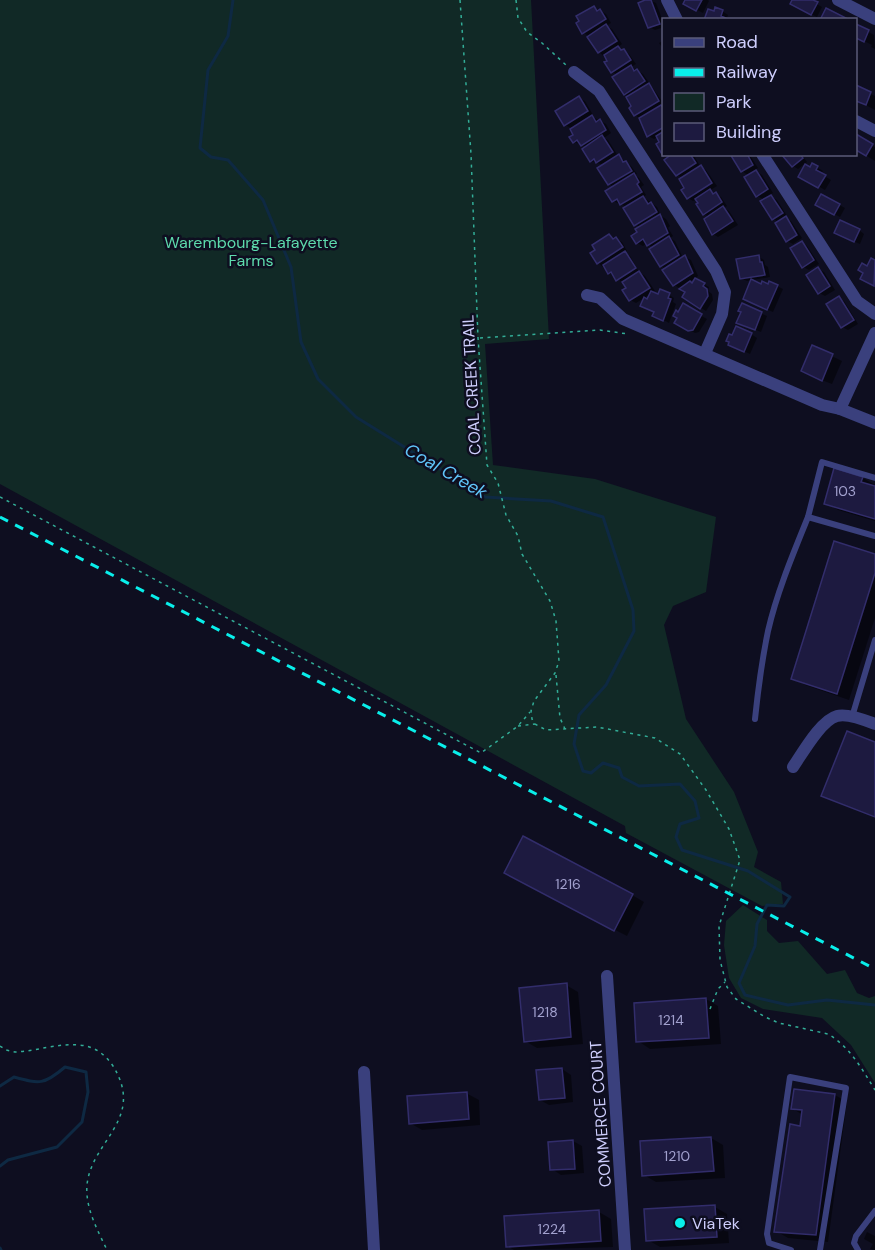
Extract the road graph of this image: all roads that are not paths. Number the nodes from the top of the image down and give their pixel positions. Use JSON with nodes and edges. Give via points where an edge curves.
{"nodes":[{"id":1,"x":667,"y":0,"type":"edge"},
{"id":2,"x":838,"y":0,"type":"edge"},
{"id":3,"x":676,"y":18,"type":"edge"},
{"id":4,"x":875,"y":19,"type":"edge"},
{"id":5,"x":574,"y":72,"type":"road end"},
{"id":6,"x":857,"y":122,"type":"edge"},
{"id":7,"x":875,"y":131,"type":"edge"},
{"id":8,"x":763,"y":156,"type":"edge"},
{"id":9,"x":587,"y":296,"type":"dead end"},
{"id":10,"x":875,"y":314,"type":"edge"},
{"id":11,"x":875,"y":333,"type":"edge"},
{"id":12,"x":705,"y":353,"type":"junction"},
{"id":13,"x":840,"y":409,"type":"junction"},
{"id":14,"x":875,"y":423,"type":"edge"},
{"id":15,"x":875,"y":478,"type":"edge"},
{"id":16,"x":808,"y":517,"type":"junction"},
{"id":17,"x":875,"y":536,"type":"edge"},
{"id":18,"x":875,"y":640,"type":"edge"},
{"id":19,"x":852,"y":717,"type":"junction"},
{"id":20,"x":755,"y":719,"type":"dead end"},
{"id":21,"x":875,"y":724,"type":"edge"},
{"id":22,"x":793,"y":767,"type":"dead end"},
{"id":23,"x":607,"y":976,"type":"dead end"},
{"id":24,"x":364,"y":1072,"type":"dead end"},
{"id":25,"x":875,"y":1211,"type":"edge"},
{"id":26,"x":374,"y":1250,"type":"edge"},
{"id":27,"x":625,"y":1250,"type":"edge"},
{"id":28,"x":791,"y":1250,"type":"edge"},
{"id":29,"x":820,"y":1250,"type":"edge"},
{"id":30,"x":858,"y":1250,"type":"edge"}],
"edges":[{"from":1,"to":3,"type":"street"},
{"from":2,"to":4,"type":"street"},
{"from":5,"to":12,"type":"street","via":[[599,91],[716,271],[725,292],[722,314]]},
{"from":6,"to":7,"type":"street"},
{"from":8,"to":10,"type":"street","via":[[857,302]]},
{"from":9,"to":12,"type":"street","via":[[600,298],[622,320]]},
{"from":11,"to":13,"type":"street"},
{"from":12,"to":13,"type":"street","via":[[822,405]]},
{"from":13,"to":14,"type":"street"},
{"from":15,"to":16,"type":"lane","via":[[822,462]]},
{"from":16,"to":17,"type":"lane"},
{"from":16,"to":20,"type":"lane","via":[[768,629]]},
{"from":18,"to":19,"type":"lane"},
{"from":19,"to":21,"type":"street"},
{"from":19,"to":22,"type":"street","via":[[830,719]]},
{"from":23,"to":27,"type":"street","name":"COMMERCE COURT"},
{"from":24,"to":26,"type":"street"},
{"from":25,"to":30,"type":"lane","via":[[856,1236]]},
{"from":28,"to":29,"type":"lane","via":[[769,1243],[767,1234],[790,1077],[846,1088]]}]}
